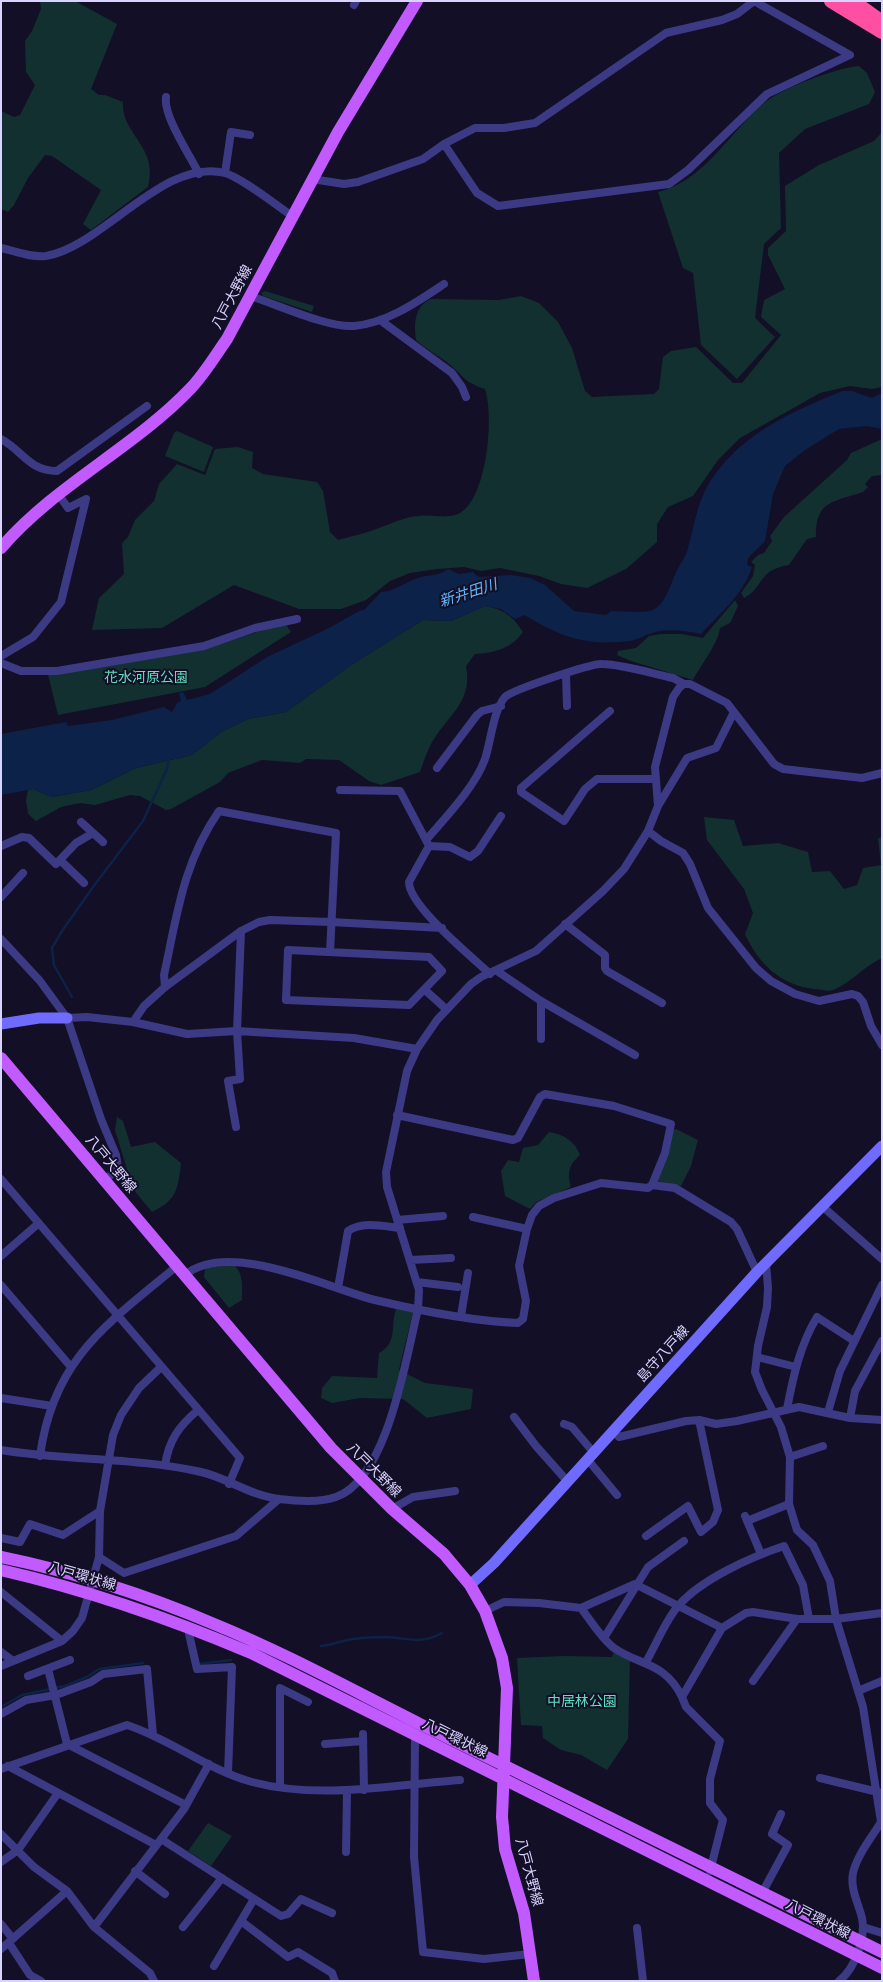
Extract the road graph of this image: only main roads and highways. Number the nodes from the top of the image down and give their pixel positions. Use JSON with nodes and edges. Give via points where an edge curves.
{"nodes":[{"id":1,"x":417,"y":1,"type":"edge"},
{"id":2,"x":831,"y":1,"type":"edge"},
{"id":3,"x":853,"y":1,"type":"edge"},
{"id":4,"x":882,"y":22,"type":"edge"},
{"id":5,"x":882,"y":32,"type":"edge"},
{"id":6,"x":1,"y":548,"type":"edge"},
{"id":7,"x":67,"y":1018,"type":"road end"},
{"id":8,"x":1,"y":1024,"type":"edge"},
{"id":9,"x":1,"y":1058,"type":"edge"},
{"id":10,"x":882,"y":1146,"type":"edge"},
{"id":11,"x":1,"y":1557,"type":"edge"},
{"id":12,"x":1,"y":1570,"type":"edge"},
{"id":13,"x":470,"y":1585,"type":"junction"},
{"id":14,"x":92,"y":1586,"type":"junction"},
{"id":15,"x":504,"y":1763,"type":"junction"},
{"id":16,"x":503,"y":1778,"type":"junction"},
{"id":17,"x":882,"y":1952,"type":"edge"},
{"id":18,"x":882,"y":1968,"type":"edge"},
{"id":19,"x":534,"y":1981,"type":"edge"}],
"edges":[{"from":1,"to":6,"type":"main road","name":"八戸大野線","via":[[312,179],[227,339],[191,388],[30,518]]},
{"from":2,"to":5,"type":"highway"},
{"from":3,"to":4,"type":"highway"},
{"from":7,"to":8,"type":"main road","via":[[39,1018]]},
{"from":9,"to":13,"type":"main road","name":"八戸大野線","via":[[331,1448],[392,1509],[444,1554]]},
{"from":10,"to":13,"type":"main road","name":"島守八戸線","via":[[757,1272],[494,1563]]},
{"from":11,"to":14,"type":"main road","name":"八戸環状線"},
{"from":12,"to":14,"type":"main road","name":"八戸環状線"},
{"from":13,"to":15,"type":"main road","name":"八戸大野線","via":[[485,1611],[502,1658],[507,1688]]},
{"from":14,"to":15,"type":"main road","name":"八戸環状線","via":[[221,1627]]},
{"from":14,"to":16,"type":"main road","name":"八戸環状線","via":[[251,1653]]},
{"from":15,"to":16,"type":"main road","name":"八戸大野線"},
{"from":15,"to":17,"type":"main road","name":"八戸環状線"},
{"from":16,"to":18,"type":"main road","name":"八戸環状線"},
{"from":16,"to":19,"type":"main road","name":"八戸大野線","via":[[505,1849],[524,1913]]}]}
